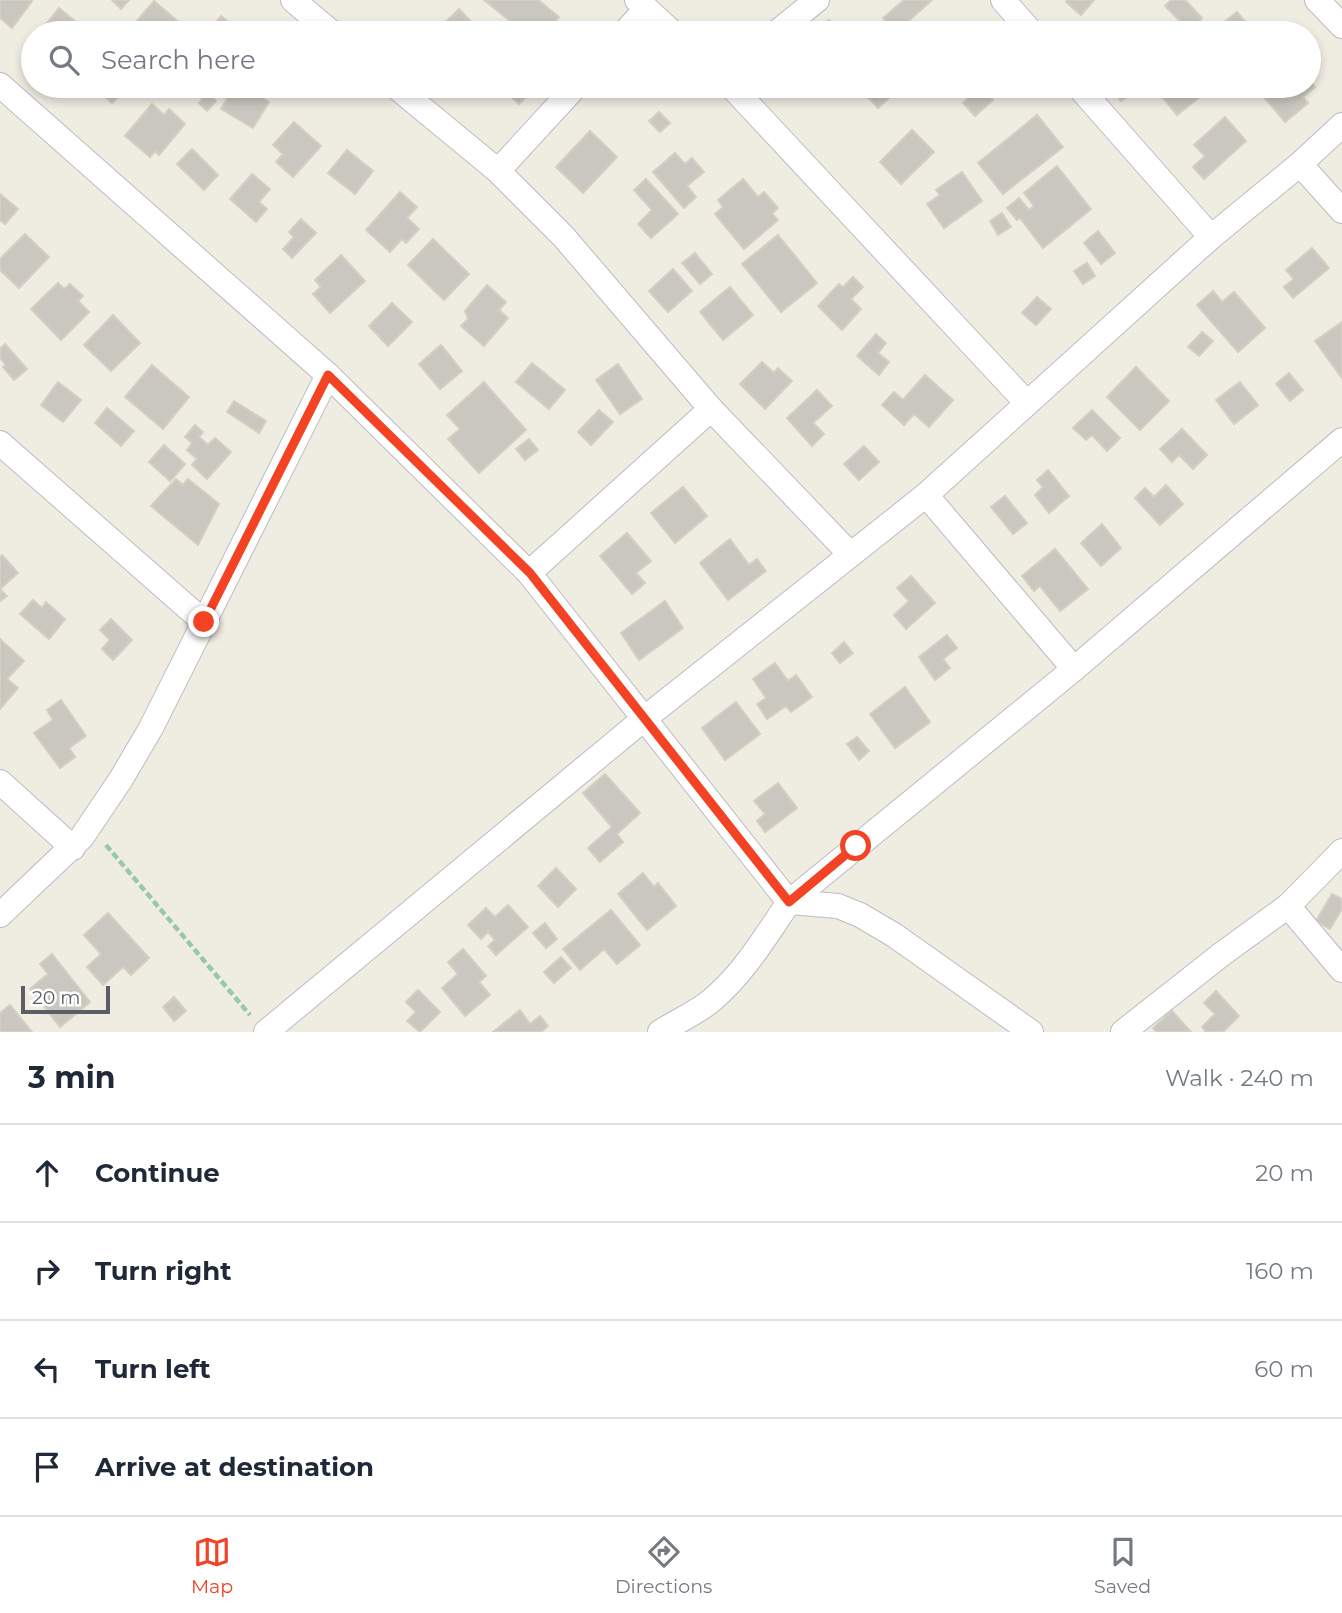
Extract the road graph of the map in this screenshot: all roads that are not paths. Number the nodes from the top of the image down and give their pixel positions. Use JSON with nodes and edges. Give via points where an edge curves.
{"nodes":[{"id":1,"x":293,"y":0,"type":"edge"},
{"id":2,"x":817,"y":0,"type":"edge"},
{"id":3,"x":1003,"y":0,"type":"edge"},
{"id":4,"x":1317,"y":0,"type":"edge"},
{"id":5,"x":642,"y":4,"type":"edge"},
{"id":6,"x":318,"y":21,"type":"edge"},
{"id":7,"x":631,"y":21,"type":"edge"},
{"id":8,"x":660,"y":21,"type":"edge"},
{"id":9,"x":791,"y":21,"type":"edge"},
{"id":10,"x":1021,"y":21,"type":"edge"},
{"id":11,"x":1342,"y":26,"type":"edge"},
{"id":12,"x":0,"y":85,"type":"edge"},
{"id":13,"x":410,"y":98,"type":"edge"},
{"id":14,"x":565,"y":98,"type":"edge"},
{"id":15,"x":742,"y":98,"type":"edge"},
{"id":16,"x":1089,"y":98,"type":"edge"},
{"id":17,"x":1342,"y":125,"type":"edge"},
{"id":18,"x":1300,"y":164,"type":"junction"},
{"id":19,"x":498,"y":171,"type":"junction"},
{"id":20,"x":1342,"y":211,"type":"edge"},
{"id":21,"x":1211,"y":237,"type":"junction"},
{"id":22,"x":328,"y":375,"type":"junction"},
{"id":23,"x":1026,"y":402,"type":"junction"},
{"id":24,"x":711,"y":409,"type":"junction"},
{"id":25,"x":1342,"y":440,"type":"edge"},
{"id":26,"x":0,"y":443,"type":"edge"},
{"id":27,"x":926,"y":495,"type":"junction"},
{"id":28,"x":850,"y":554,"type":"junction"},
{"id":29,"x":530,"y":573,"type":"junction"},
{"id":30,"x":204,"y":622,"type":"junction"},
{"id":31,"x":1074,"y":670,"type":"junction"},
{"id":32,"x":645,"y":719,"type":"junction"},
{"id":33,"x":0,"y":782,"type":"edge"},
{"id":34,"x":73,"y":848,"type":"junction"},
{"id":35,"x":1342,"y":851,"type":"edge"},
{"id":36,"x":789,"y":902,"type":"junction"},
{"id":37,"x":1288,"y":906,"type":"junction"},
{"id":38,"x":0,"y":915,"type":"edge"},
{"id":39,"x":1342,"y":970,"type":"edge"},
{"id":40,"x":260,"y":1027,"type":"edge"},
{"id":41,"x":660,"y":1032,"type":"edge"},
{"id":42,"x":1031,"y":1032,"type":"edge"},
{"id":43,"x":1123,"y":1032,"type":"edge"}],
"edges":[{"from":1,"to":6,"type":"street"},
{"from":2,"to":9,"type":"street"},
{"from":3,"to":10,"type":"street"},
{"from":4,"to":11,"type":"street"},
{"from":5,"to":7,"type":"street"},
{"from":5,"to":8,"type":"street"},
{"from":12,"to":22,"type":"street"},
{"from":13,"to":19,"type":"street"},
{"from":14,"to":19,"type":"street"},
{"from":15,"to":23,"type":"street"},
{"from":16,"to":21,"type":"street"},
{"from":17,"to":18,"type":"street"},
{"from":18,"to":20,"type":"street"},
{"from":18,"to":21,"type":"street"},
{"from":19,"to":24,"type":"street","via":[[563,236]]},
{"from":21,"to":23,"type":"street"},
{"from":22,"to":29,"type":"street"},
{"from":22,"to":30,"type":"street"},
{"from":23,"to":27,"type":"street"},
{"from":24,"to":28,"type":"street"},
{"from":24,"to":29,"type":"street"},
{"from":25,"to":31,"type":"street"},
{"from":26,"to":30,"type":"street"},
{"from":27,"to":28,"type":"street"},
{"from":27,"to":31,"type":"street"},
{"from":28,"to":32,"type":"street"},
{"from":29,"to":32,"type":"street"},
{"from":30,"to":34,"type":"street","via":[[151,728]]},
{"from":31,"to":36,"type":"street"},
{"from":32,"to":36,"type":"street"},
{"from":32,"to":40,"type":"street"},
{"from":33,"to":34,"type":"street"},
{"from":34,"to":38,"type":"street"},
{"from":35,"to":37,"type":"street"},
{"from":36,"to":41,"type":"street","via":[[728,985],[709,1003]]},
{"from":36,"to":42,"type":"street","via":[[838,906],[860,915]]},
{"from":37,"to":39,"type":"street"},
{"from":37,"to":43,"type":"street"}]}
